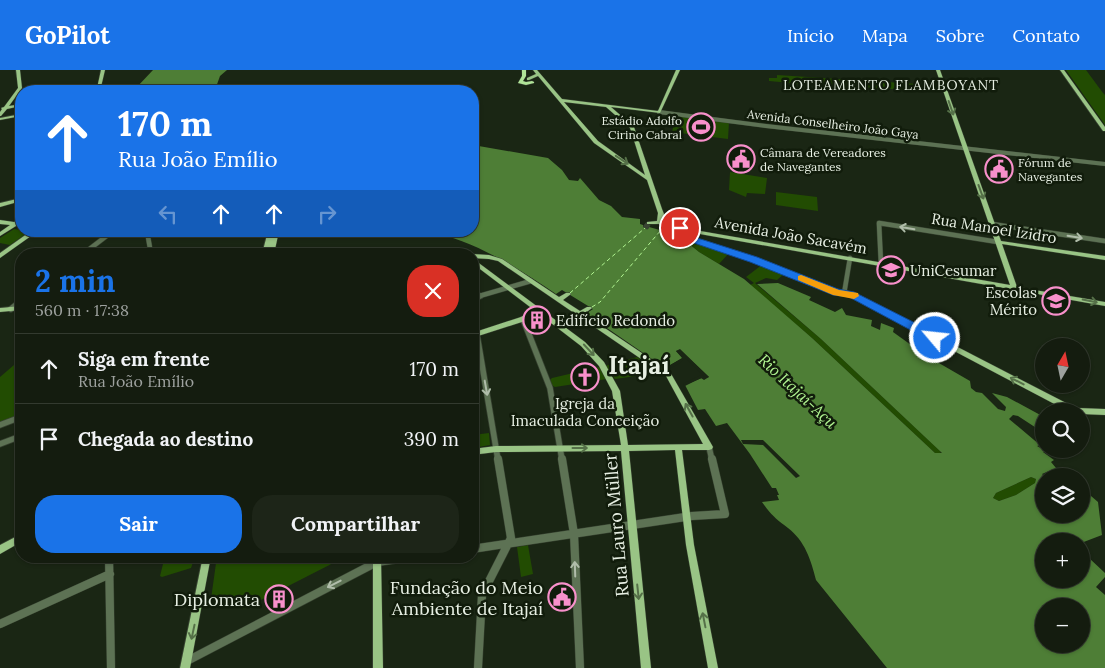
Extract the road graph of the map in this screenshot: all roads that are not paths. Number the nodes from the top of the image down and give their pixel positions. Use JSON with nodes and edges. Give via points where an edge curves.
{"nodes":[{"id":1,"x":18,"y":70,"type":"edge"},
{"id":2,"x":103,"y":70,"type":"edge"},
{"id":3,"x":526,"y":70,"type":"edge"},
{"id":4,"x":678,"y":70,"type":"edge"},
{"id":5,"x":938,"y":70,"type":"edge"},
{"id":6,"x":1062,"y":70,"type":"edge"},
{"id":7,"x":537,"y":72,"type":"edge"},
{"id":8,"x":525,"y":79,"type":"joint"},
{"id":9,"x":20,"y":85,"type":"edge"},
{"id":10,"x":99,"y":85,"type":"edge"},
{"id":11,"x":15,"y":94,"type":"edge"},
{"id":12,"x":560,"y":100,"type":"junction"},
{"id":13,"x":15,"y":106,"type":"edge"},
{"id":14,"x":606,"y":106,"type":"junction"},
{"id":15,"x":2,"y":109,"type":"edge"},
{"id":16,"x":659,"y":112,"type":"junction"},
{"id":17,"x":0,"y":115,"type":"edge"},
{"id":18,"x":15,"y":116,"type":"edge"},
{"id":19,"x":0,"y":119,"type":"edge"},
{"id":20,"x":1105,"y":130,"type":"edge"},
{"id":21,"x":965,"y":149,"type":"junction"},
{"id":22,"x":1105,"y":164,"type":"edge"},
{"id":23,"x":635,"y":168,"type":"junction"},
{"id":24,"x":645,"y":168,"type":"junction"},
{"id":25,"x":648,"y":179,"type":"junction"},
{"id":26,"x":15,"y":201,"type":"edge"},
{"id":27,"x":0,"y":205,"type":"edge"},
{"id":28,"x":661,"y":213,"type":"junction"},
{"id":29,"x":0,"y":222,"type":"edge"},
{"id":30,"x":660,"y":222,"type":"junction"},
{"id":31,"x":15,"y":223,"type":"edge"},
{"id":32,"x":649,"y":223,"type":"dead end"},
{"id":33,"x":992,"y":224,"type":"junction"},
{"id":34,"x":15,"y":225,"type":"edge"},
{"id":35,"x":680,"y":228,"type":"junction"},
{"id":36,"x":689,"y":230,"type":"junction"},
{"id":37,"x":0,"y":234,"type":"edge"},
{"id":38,"x":27,"y":237,"type":"edge"},
{"id":39,"x":105,"y":237,"type":"edge"},
{"id":40,"x":1105,"y":241,"type":"edge"},
{"id":41,"x":998,"y":242,"type":"junction"},
{"id":42,"x":91,"y":248,"type":"edge"},
{"id":43,"x":0,"y":256,"type":"edge"},
{"id":44,"x":479,"y":256,"type":"edge"},
{"id":45,"x":485,"y":256,"type":"junction"},
{"id":46,"x":850,"y":258,"type":"junction"},
{"id":47,"x":1105,"y":258,"type":"edge"},
{"id":48,"x":479,"y":260,"type":"edge"},
{"id":49,"x":881,"y":264,"type":"junction"},
{"id":50,"x":479,"y":265,"type":"edge"},
{"id":51,"x":531,"y":281,"type":"junction"},
{"id":52,"x":1014,"y":287,"type":"junction"},
{"id":53,"x":509,"y":288,"type":"junction"},
{"id":54,"x":847,"y":292,"type":"junction"},
{"id":55,"x":568,"y":294,"type":"dead end"},
{"id":56,"x":479,"y":296,"type":"edge"},
{"id":57,"x":559,"y":300,"type":"junction"},
{"id":58,"x":1105,"y":304,"type":"edge"},
{"id":59,"x":15,"y":306,"type":"edge"},
{"id":60,"x":589,"y":308,"type":"dead end"},
{"id":61,"x":11,"y":309,"type":"junction"},
{"id":62,"x":15,"y":309,"type":"edge"},
{"id":63,"x":0,"y":310,"type":"edge"},
{"id":64,"x":539,"y":310,"type":"junction"},
{"id":65,"x":580,"y":314,"type":"junction"},
{"id":66,"x":523,"y":319,"type":"junction"},
{"id":67,"x":479,"y":334,"type":"edge"},
{"id":68,"x":479,"y":357,"type":"edge"},
{"id":69,"x":1105,"y":412,"type":"edge"},
{"id":70,"x":15,"y":419,"type":"edge"},
{"id":71,"x":0,"y":425,"type":"edge"},
{"id":72,"x":15,"y":438,"type":"edge"},
{"id":73,"x":0,"y":444,"type":"edge"},
{"id":74,"x":678,"y":447,"type":"junction"},
{"id":75,"x":709,"y":447,"type":"junction"},
{"id":76,"x":560,"y":448,"type":"junction"},
{"id":77,"x":625,"y":448,"type":"junction"},
{"id":78,"x":496,"y":449,"type":"junction"},
{"id":79,"x":479,"y":451,"type":"edge"},
{"id":80,"x":686,"y":517,"type":"junction"},
{"id":81,"x":632,"y":526,"type":"junction"},
{"id":82,"x":574,"y":534,"type":"junction"},
{"id":83,"x":15,"y":541,"type":"edge"},
{"id":84,"x":510,"y":543,"type":"junction"},
{"id":85,"x":479,"y":548,"type":"edge"},
{"id":86,"x":0,"y":550,"type":"edge"},
{"id":87,"x":109,"y":563,"type":"edge"},
{"id":88,"x":206,"y":563,"type":"edge"},
{"id":89,"x":370,"y":563,"type":"edge"},
{"id":90,"x":377,"y":563,"type":"edge"},
{"id":91,"x":110,"y":574,"type":"junction"},
{"id":92,"x":0,"y":624,"type":"edge"},
{"id":93,"x":186,"y":664,"type":"edge"},
{"id":94,"x":111,"y":668,"type":"edge"},
{"id":95,"x":378,"y":668,"type":"edge"},
{"id":96,"x":478,"y":668,"type":"edge"},
{"id":97,"x":580,"y":668,"type":"edge"},
{"id":98,"x":646,"y":668,"type":"edge"},
{"id":99,"x":713,"y":668,"type":"edge"}],
"edges":[{"from":1,"to":9,"type":"main road"},
{"from":2,"to":10,"type":"main road"},
{"from":3,"to":8,"type":"highway"},
{"from":4,"to":16,"type":"main road"},
{"from":5,"to":21,"type":"main road","one_way":true},
{"from":6,"to":20,"type":"main road"},
{"from":7,"to":8,"type":"main road"},
{"from":7,"to":12,"type":"main road"},
{"from":11,"to":15,"type":"main road"},
{"from":12,"to":14,"type":"main road","name":"Avenida Conselheiro João Gaya"},
{"from":12,"to":23,"type":"main road","one_way":true,"via":[[598,144]]},
{"from":13,"to":15,"type":"main road"},
{"from":14,"to":16,"type":"main road","name":"Avenida Conselheiro João Gaya"},
{"from":14,"to":24,"type":"main road","via":[[632,127]]},
{"from":15,"to":17,"type":"main road"},
{"from":16,"to":21,"type":"street","name":"Avenida Conselheiro João Gaya"},
{"from":18,"to":19,"type":"main road"},
{"from":21,"to":22,"type":"street","name":"Avenida Conselheiro João Gaya"},
{"from":21,"to":33,"type":"main road","one_way":true},
{"from":23,"to":24,"type":"main road"},
{"from":23,"to":25,"type":"main road"},
{"from":24,"to":25,"type":"main road"},
{"from":25,"to":28,"type":"main road"},
{"from":26,"to":27,"type":"main road"},
{"from":28,"to":30,"type":"main road"},
{"from":28,"to":36,"type":"main road","via":[[671,224]]},
{"from":29,"to":31,"type":"main road"},
{"from":30,"to":32,"type":"main road"},
{"from":30,"to":35,"type":"main road","name":"Avenida João Sacavém","via":[[665,227]]},
{"from":33,"to":40,"type":"street","one_way":true},
{"from":33,"to":41,"type":"main road"},
{"from":34,"to":37,"type":"main road"},
{"from":35,"to":36,"type":"main road","name":"Avenida João Sacavém"},
{"from":35,"to":54,"type":"main road","via":[[685,237]]},
{"from":36,"to":46,"type":"main road","name":"Avenida João Sacavém"},
{"from":38,"to":43,"type":"main road"},
{"from":39,"to":42,"type":"street"},
{"from":41,"to":47,"type":"main road","name":"Rua Manoel Izidro"},
{"from":41,"to":49,"type":"street","name":"Rua Manoel Izidro","one_way":true,"via":[[879,223]]},
{"from":41,"to":52,"type":"main road"},
{"from":44,"to":45,"type":"main road"},
{"from":45,"to":48,"type":"main road"},
{"from":45,"to":51,"type":"main road","via":[[500,260]]},
{"from":46,"to":49,"type":"main road","name":"Avenida João Sacavém"},
{"from":46,"to":54,"type":"street"},
{"from":49,"to":52,"type":"main road","name":"Avenida João Sacavém"},
{"from":50,"to":53,"type":"main road","name":"Rua Lauro Müller"},
{"from":51,"to":53,"type":"street"},
{"from":51,"to":57,"type":"main road"},
{"from":52,"to":58,"type":"main road","name":"Avenida João Sacavém","one_way":true},
{"from":53,"to":56,"type":"street"},
{"from":53,"to":64,"type":"main road","name":"Rua Lauro Müller"},
{"from":69,"to":54,"type":"main road","one_way":true,"via":[[1076,411]]},
{"from":55,"to":57,"type":"main road"},
{"from":57,"to":65,"type":"main road"},
{"from":59,"to":61,"type":"street"},
{"from":60,"to":65,"type":"main road"},
{"from":61,"to":62,"type":"main road"},
{"from":61,"to":63,"type":"main road"},
{"from":64,"to":66,"type":"main road"},
{"from":64,"to":77,"type":"main road","name":"Rua Lauro Müller","one_way":true,"via":[[587,347],[602,364],[618,397]]},
{"from":75,"to":65,"type":"main road","one_way":true,"via":[[668,374]]},
{"from":66,"to":67,"type":"main road"},
{"from":66,"to":76,"type":"street","via":[[550,388]]},
{"from":68,"to":78,"type":"street","one_way":true},
{"from":70,"to":71,"type":"street"},
{"from":72,"to":73,"type":"street"},
{"from":74,"to":75,"type":"main road"},
{"from":74,"to":77,"type":"main road"},
{"from":74,"to":80,"type":"main road"},
{"from":75,"to":80,"type":"street","via":[[725,514]]},
{"from":76,"to":77,"type":"main road","one_way":true},
{"from":76,"to":78,"type":"main road"},
{"from":76,"to":82,"type":"street"},
{"from":77,"to":81,"type":"main road","name":"Rua Lauro Müller"},
{"from":78,"to":79,"type":"main road"},
{"from":78,"to":84,"type":"street"},
{"from":80,"to":81,"type":"street"},
{"from":99,"to":80,"type":"main road","one_way":true},
{"from":81,"to":82,"type":"street"},
{"from":81,"to":98,"type":"main road","name":"Rua Lauro Müller","one_way":true},
{"from":82,"to":84,"type":"street"},
{"from":97,"to":82,"type":"street","one_way":true},
{"from":83,"to":86,"type":"main road"},
{"from":84,"to":85,"type":"street"},
{"from":84,"to":96,"type":"street","via":[[482,595]]},
{"from":87,"to":91,"type":"street"},
{"from":88,"to":93,"type":"main road","one_way":true},
{"from":89,"to":93,"type":"street","one_way":true},
{"from":90,"to":95,"type":"main road"},
{"from":91,"to":92,"type":"street"},
{"from":91,"to":94,"type":"street"}]}
